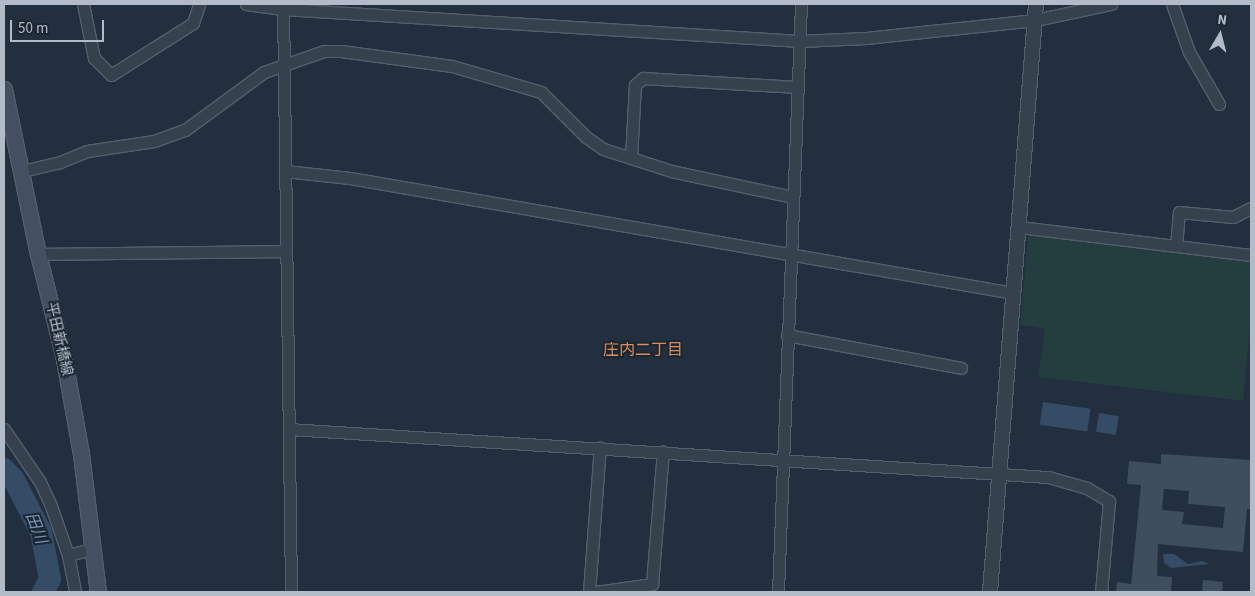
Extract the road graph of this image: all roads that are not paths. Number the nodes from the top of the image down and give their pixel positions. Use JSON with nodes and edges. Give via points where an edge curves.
{"nodes":[{"id":1,"x":83,"y":4,"type":"edge"},
{"id":2,"x":200,"y":4,"type":"edge"},
{"id":3,"x":246,"y":4,"type":"edge"},
{"id":4,"x":801,"y":4,"type":"edge"},
{"id":5,"x":1111,"y":4,"type":"edge"},
{"id":6,"x":1172,"y":4,"type":"edge"},
{"id":7,"x":283,"y":7,"type":"edge"},
{"id":8,"x":1035,"y":12,"type":"edge"},
{"id":9,"x":799,"y":37,"type":"junction"},
{"id":10,"x":283,"y":63,"type":"junction"},
{"id":11,"x":797,"y":87,"type":"junction"},
{"id":12,"x":4,"y":89,"type":"edge"},
{"id":13,"x":1219,"y":104,"type":"dead end"},
{"id":14,"x":631,"y":158,"type":"junction"},
{"id":15,"x":285,"y":170,"type":"junction"},
{"id":16,"x":22,"y":171,"type":"junction"},
{"id":17,"x":792,"y":198,"type":"junction"},
{"id":18,"x":1251,"y":208,"type":"edge"},
{"id":19,"x":1019,"y":227,"type":"junction"},
{"id":20,"x":1176,"y":246,"type":"junction"},
{"id":21,"x":286,"y":251,"type":"junction"},
{"id":22,"x":789,"y":252,"type":"junction"},
{"id":23,"x":38,"y":254,"type":"junction"},
{"id":24,"x":1251,"y":255,"type":"edge"},
{"id":25,"x":1014,"y":293,"type":"junction"},
{"id":26,"x":787,"y":334,"type":"junction"},
{"id":27,"x":961,"y":368,"type":"dead end"},
{"id":28,"x":289,"y":429,"type":"junction"},
{"id":29,"x":4,"y":430,"type":"edge"},
{"id":30,"x":600,"y":447,"type":"junction"},
{"id":31,"x":663,"y":451,"type":"junction"},
{"id":32,"x":783,"y":460,"type":"junction"},
{"id":33,"x":1000,"y":474,"type":"junction"},
{"id":34,"x":92,"y":549,"type":"junction"},
{"id":35,"x":68,"y":555,"type":"junction"},
{"id":36,"x":75,"y":592,"type":"edge"},
{"id":37,"x":98,"y":592,"type":"edge"},
{"id":38,"x":291,"y":592,"type":"edge"},
{"id":39,"x":589,"y":592,"type":"edge"},
{"id":40,"x":596,"y":592,"type":"edge"},
{"id":41,"x":778,"y":592,"type":"edge"},
{"id":42,"x":990,"y":592,"type":"edge"},
{"id":43,"x":1100,"y":592,"type":"edge"}],
"edges":[{"from":1,"to":2,"type":"street","via":[[94,58],[111,75],[193,23]]},
{"from":3,"to":7,"type":"street"},
{"from":4,"to":9,"type":"street"},
{"from":5,"to":8,"type":"street"},
{"from":6,"to":13,"type":"street","via":[[1189,52]]},
{"from":7,"to":9,"type":"street"},
{"from":7,"to":10,"type":"street"},
{"from":8,"to":9,"type":"street","via":[[866,38]]},
{"from":8,"to":19,"type":"street"},
{"from":9,"to":11,"type":"street"},
{"from":10,"to":14,"type":"street","via":[[324,51],[340,51],[461,69],[541,92],[586,138],[603,149]]},
{"from":10,"to":15,"type":"street"},
{"from":10,"to":16,"type":"street","via":[[242,86],[185,130],[154,140],[87,151],[60,162]]},
{"from":11,"to":14,"type":"street","via":[[643,78],[635,85]]},
{"from":11,"to":17,"type":"street"},
{"from":12,"to":16,"type":"main road","name":"平田新橋線"},
{"from":14,"to":17,"type":"street","via":[[671,171]]},
{"from":15,"to":21,"type":"street"},
{"from":15,"to":22,"type":"street","via":[[350,178]]},
{"from":16,"to":23,"type":"main road","name":"平田新橋線"},
{"from":17,"to":22,"type":"street"},
{"from":18,"to":20,"type":"street","via":[[1233,217],[1179,212]]},
{"from":19,"to":20,"type":"street"},
{"from":19,"to":25,"type":"street"},
{"from":20,"to":24,"type":"street"},
{"from":21,"to":23,"type":"street"},
{"from":21,"to":28,"type":"street"},
{"from":22,"to":25,"type":"street"},
{"from":22,"to":26,"type":"street"},
{"from":23,"to":34,"type":"main road","name":"平田新橋線","via":[[65,363],[81,454]]},
{"from":25,"to":33,"type":"street"},
{"from":26,"to":27,"type":"street"},
{"from":26,"to":32,"type":"street"},
{"from":28,"to":30,"type":"street"},
{"from":28,"to":38,"type":"street"},
{"from":29,"to":35,"type":"street","via":[[40,482]]},
{"from":30,"to":31,"type":"street"},
{"from":30,"to":39,"type":"street"},
{"from":31,"to":32,"type":"street"},
{"from":31,"to":40,"type":"street","via":[[652,584]]},
{"from":32,"to":33,"type":"street"},
{"from":32,"to":41,"type":"street"},
{"from":33,"to":42,"type":"street"},
{"from":33,"to":43,"type":"street","via":[[1048,478],[1087,488],[1108,501]]},
{"from":34,"to":35,"type":"street"},
{"from":34,"to":37,"type":"main road","name":"平田新橋線"},
{"from":35,"to":36,"type":"street"}]}
